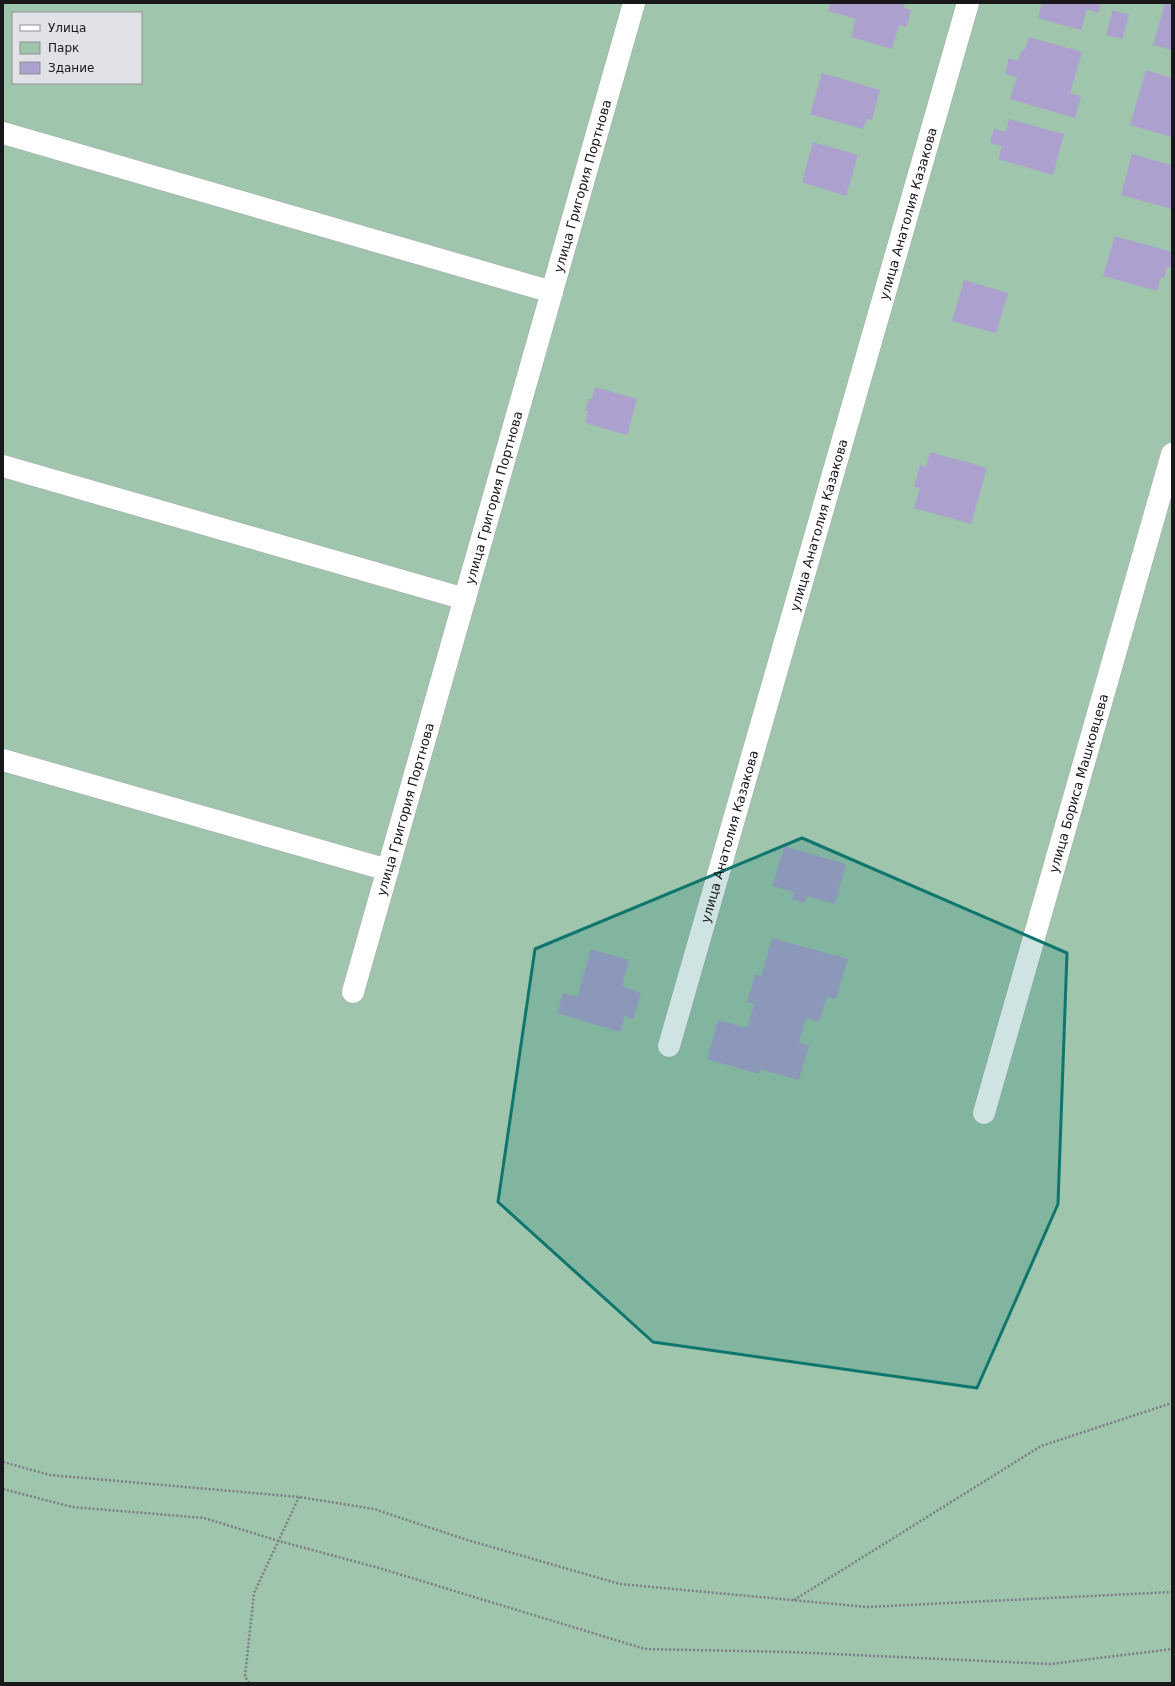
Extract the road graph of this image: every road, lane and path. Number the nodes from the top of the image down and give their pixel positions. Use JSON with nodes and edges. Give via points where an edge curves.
{"nodes":[{"id":1,"x":634,"y":3,"type":"edge"},
{"id":2,"x":968,"y":3,"type":"edge"},
{"id":3,"x":3,"y":133,"type":"edge"},
{"id":4,"x":552,"y":292,"type":"junction"},
{"id":5,"x":1172,"y":454,"type":"edge"},
{"id":6,"x":3,"y":466,"type":"edge"},
{"id":7,"x":465,"y":599,"type":"junction"},
{"id":8,"x":3,"y":760,"type":"edge"},
{"id":9,"x":388,"y":870,"type":"junction"},
{"id":10,"x":353,"y":992,"type":"dead end"},
{"id":11,"x":669,"y":1046,"type":"dead end"},
{"id":12,"x":984,"y":1113,"type":"dead end"},
{"id":13,"x":1172,"y":1402,"type":"edge"},
{"id":14,"x":3,"y":1462,"type":"edge"},
{"id":15,"x":3,"y":1489,"type":"edge"},
{"id":16,"x":299,"y":1497,"type":"junction"},
{"id":17,"x":278,"y":1541,"type":"junction"},
{"id":18,"x":1172,"y":1592,"type":"edge"},
{"id":19,"x":793,"y":1600,"type":"junction"},
{"id":20,"x":1172,"y":1649,"type":"edge"},
{"id":21,"x":249,"y":1683,"type":"edge"}],
"edges":[{"from":1,"to":4,"type":"street","name":"улица Григория Портнова"},
{"from":2,"to":11,"type":"street","name":"улица Анатолия Казакова"},
{"from":3,"to":4,"type":"street"},
{"from":4,"to":7,"type":"street","name":"улица Григория Портнова"},
{"from":5,"to":12,"type":"street","name":"улица Бориса Машковцева"},
{"from":6,"to":7,"type":"street"},
{"from":7,"to":9,"type":"street","name":"улица Григория Портнова"},
{"from":8,"to":9,"type":"street"},
{"from":9,"to":10,"type":"street","name":"улица Григория Портнова"},
{"from":13,"to":19,"type":"path","via":[[1041,1446]]},
{"from":14,"to":16,"type":"path","via":[[50,1475]]},
{"from":15,"to":17,"type":"path","via":[[72,1507],[204,1518]]},
{"from":16,"to":17,"type":"path"},
{"from":16,"to":19,"type":"path","via":[[374,1509],[464,1539],[620,1584]]},
{"from":17,"to":20,"type":"path","via":[[379,1568],[645,1649],[790,1652],[1050,1664]]},
{"from":17,"to":21,"type":"path","via":[[254,1593],[245,1676]]},
{"from":18,"to":19,"type":"path","via":[[867,1607]]}]}
